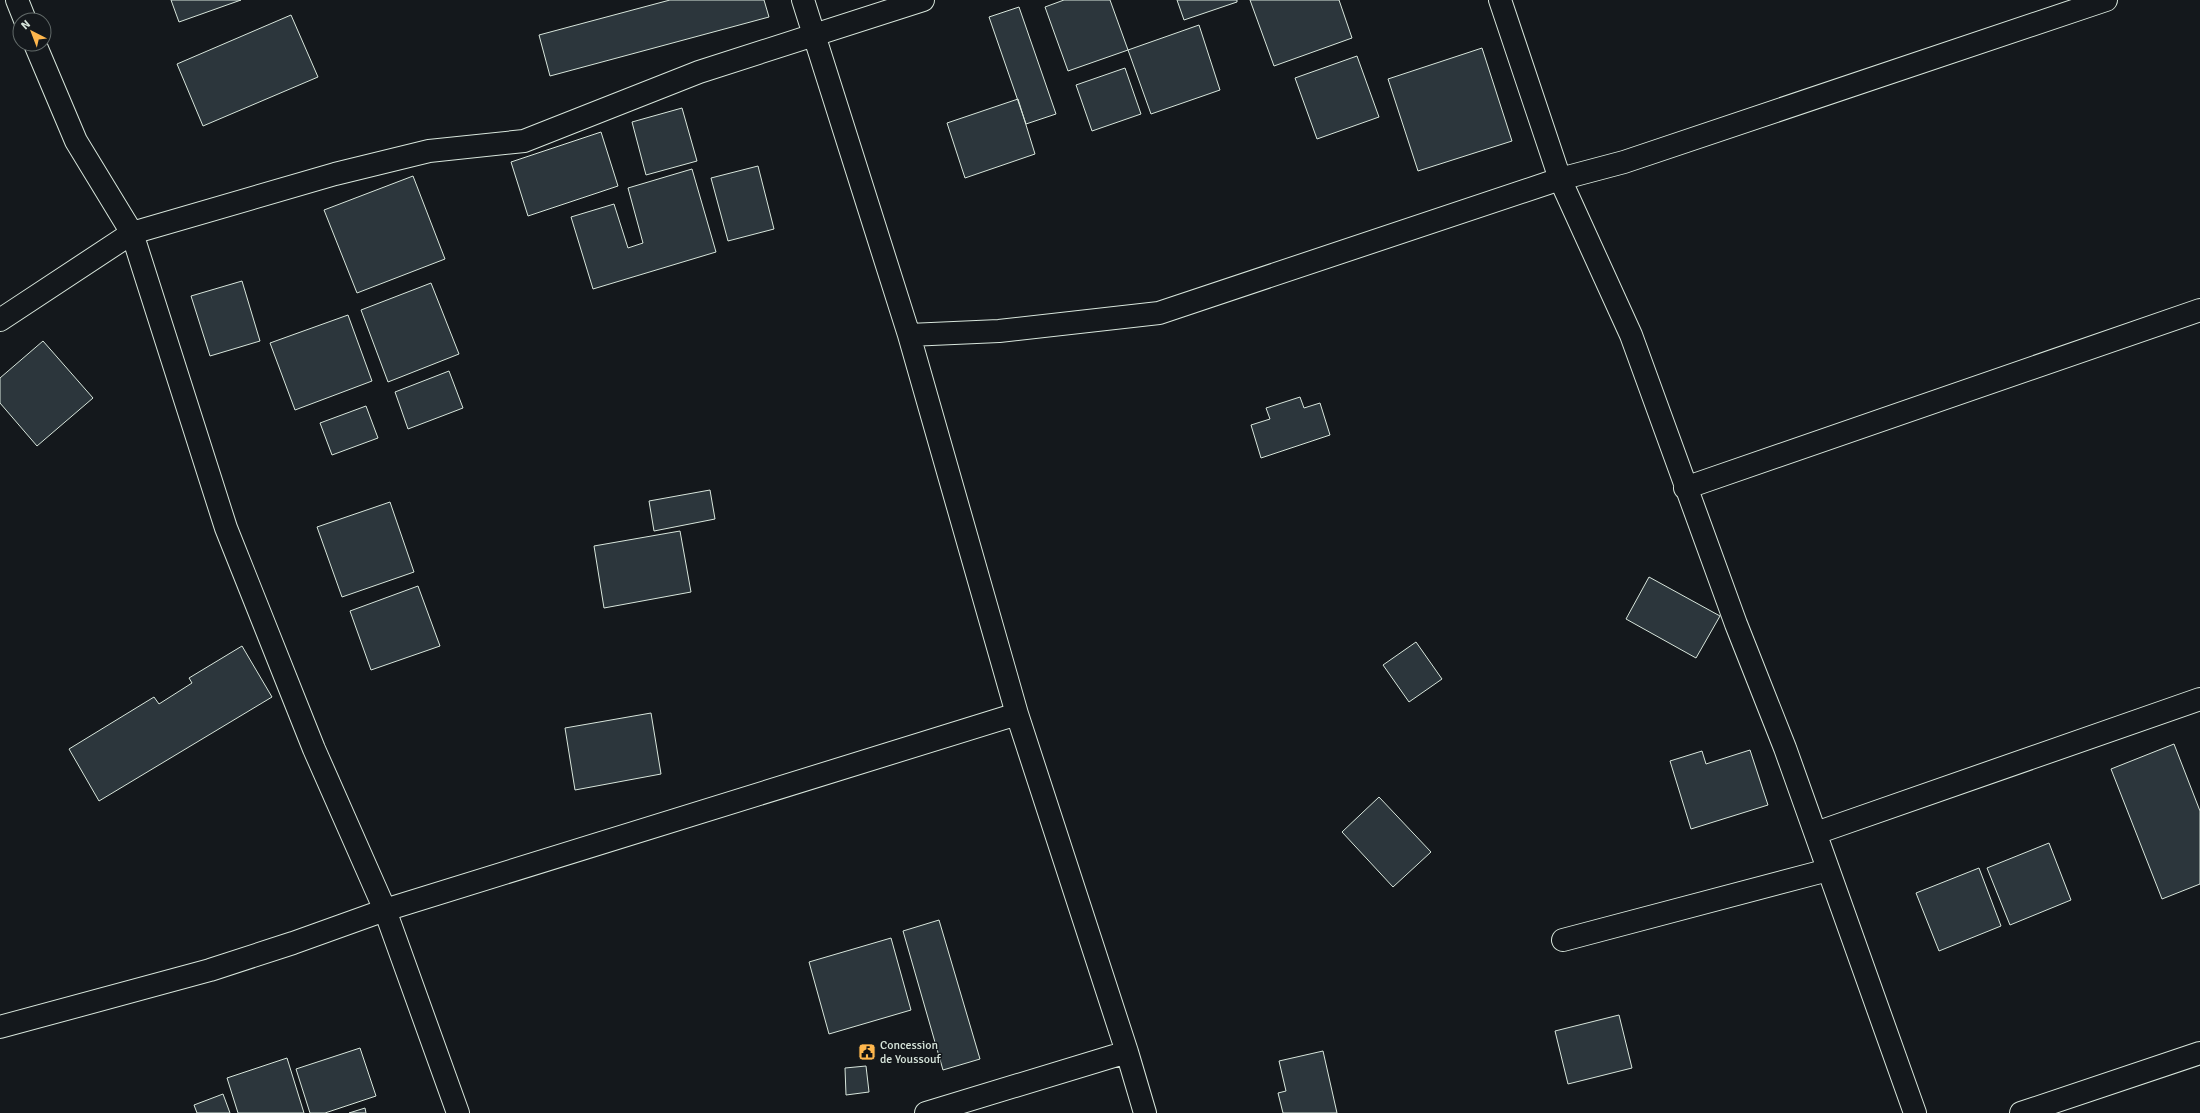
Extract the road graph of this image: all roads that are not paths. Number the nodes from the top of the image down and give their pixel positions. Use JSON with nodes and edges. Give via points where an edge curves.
{"nodes":[{"id":1,"x":17,"y":0,"type":"edge"},
{"id":2,"x":803,"y":0,"type":"edge"},
{"id":3,"x":923,"y":0,"type":"edge"},
{"id":4,"x":1500,"y":0,"type":"edge"},
{"id":5,"x":2106,"y":0,"type":"edge"},
{"id":6,"x":22,"y":12,"type":"edge"},
{"id":7,"x":813,"y":34,"type":"junction"},
{"id":8,"x":38,"y":52,"type":"edge"},
{"id":9,"x":1560,"y":179,"type":"junction"},
{"id":10,"x":132,"y":233,"type":"junction"},
{"id":11,"x":2200,"y":310,"type":"edge"},
{"id":12,"x":0,"y":320,"type":"edge"},
{"id":13,"x":909,"y":335,"type":"junction"},
{"id":14,"x":1685,"y":488,"type":"junction"},
{"id":15,"x":2200,"y":699,"type":"edge"},
{"id":16,"x":1017,"y":714,"type":"junction"},
{"id":17,"x":1816,"y":834,"type":"junction"},
{"id":18,"x":1828,"y":870,"type":"junction"},
{"id":19,"x":385,"y":910,"type":"junction"},
{"id":20,"x":1563,"y":940,"type":"dead end"},
{"id":21,"x":0,"y":1026,"type":"edge"},
{"id":22,"x":1127,"y":1052,"type":"junction"},
{"id":23,"x":2200,"y":1053,"type":"edge"},
{"id":24,"x":458,"y":1113,"type":"edge"},
{"id":25,"x":926,"y":1113,"type":"edge"},
{"id":26,"x":1145,"y":1113,"type":"edge"},
{"id":27,"x":1915,"y":1113,"type":"edge"},
{"id":28,"x":2021,"y":1113,"type":"edge"}],
"edges":[{"from":1,"to":6,"type":"street"},
{"from":2,"to":7,"type":"street"},
{"from":3,"to":7,"type":"street"},
{"from":4,"to":9,"type":"street"},
{"from":5,"to":9,"type":"street","via":[[1624,162]]},
{"from":7,"to":10,"type":"street","via":[[699,72],[524,141],[430,151],[335,174]]},
{"from":7,"to":13,"type":"street"},
{"from":8,"to":10,"type":"street","via":[[76,141]]},
{"from":9,"to":13,"type":"street","via":[[1159,313],[999,331]]},
{"from":9,"to":14,"type":"street","via":[[1631,335]]},
{"from":10,"to":12,"type":"street"},
{"from":10,"to":19,"type":"street","via":[[226,528],[314,749]]},
{"from":11,"to":14,"type":"street"},
{"from":13,"to":16,"type":"street"},
{"from":14,"to":17,"type":"street"},
{"from":15,"to":17,"type":"street"},
{"from":16,"to":19,"type":"street"},
{"from":16,"to":22,"type":"street"},
{"from":17,"to":18,"type":"street"},
{"from":18,"to":20,"type":"street"},
{"from":18,"to":27,"type":"street"},
{"from":19,"to":21,"type":"street","via":[[210,970]]},
{"from":19,"to":24,"type":"street"},
{"from":22,"to":25,"type":"street"},
{"from":22,"to":26,"type":"street"},
{"from":23,"to":28,"type":"street"}]}
